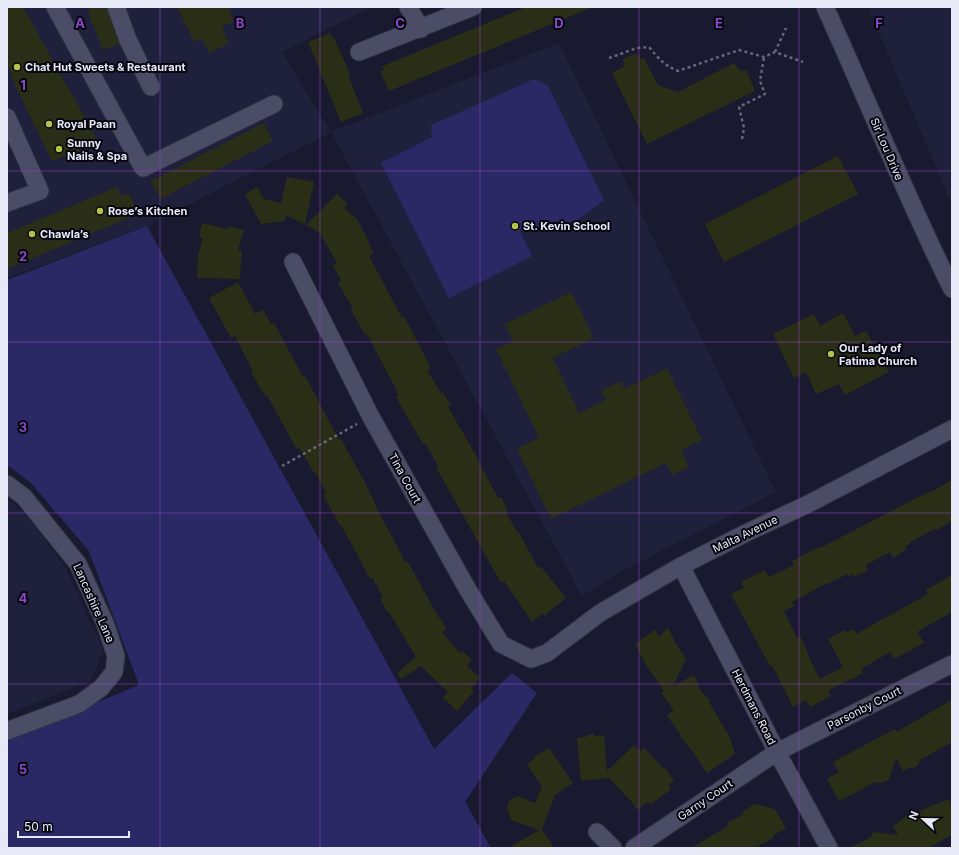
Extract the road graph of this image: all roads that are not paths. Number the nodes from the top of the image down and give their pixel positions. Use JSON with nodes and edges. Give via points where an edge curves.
{"nodes":[{"id":1,"x":55,"y":7,"type":"edge"},
{"id":2,"x":116,"y":7,"type":"edge"},
{"id":3,"x":408,"y":7,"type":"edge"},
{"id":4,"x":473,"y":7,"type":"edge"},
{"id":5,"x":825,"y":7,"type":"edge"},
{"id":6,"x":421,"y":28,"type":"junction"},
{"id":7,"x":359,"y":52,"type":"dead end"},
{"id":8,"x":151,"y":87,"type":"dead end"},
{"id":9,"x":274,"y":104,"type":"dead end"},
{"id":10,"x":7,"y":117,"type":"edge"},
{"id":11,"x":7,"y":203,"type":"edge"},
{"id":12,"x":292,"y":262,"type":"dead end"},
{"id":13,"x":952,"y":289,"type":"edge"},
{"id":14,"x":952,"y":429,"type":"edge"},
{"id":15,"x":7,"y":484,"type":"edge"},
{"id":16,"x":681,"y":566,"type":"junction"},
{"id":17,"x":548,"y":653,"type":"joint"},
{"id":18,"x":952,"y":664,"type":"edge"},
{"id":19,"x":7,"y":731,"type":"edge"},
{"id":20,"x":776,"y":752,"type":"junction"},
{"id":21,"x":598,"y":832,"type":"dead end"},
{"id":22,"x":613,"y":848,"type":"edge"},
{"id":23,"x":634,"y":848,"type":"edge"},
{"id":24,"x":829,"y":848,"type":"edge"}],
"edges":[{"from":1,"to":9,"type":"street","via":[[143,168]]},
{"from":2,"to":8,"type":"street","via":[[128,40]]},
{"from":3,"to":6,"type":"street"},
{"from":4,"to":6,"type":"street"},
{"from":5,"to":13,"type":"street","name":"Sir Lou Drive","via":[[893,164]]},
{"from":6,"to":7,"type":"street"},
{"from":10,"to":11,"type":"street","via":[[40,191]]},
{"from":12,"to":17,"type":"street","name":"Tina Court","via":[[371,417],[501,644],[531,659]]},
{"from":14,"to":16,"type":"street","name":"Malta Avenue"},
{"from":15,"to":19,"type":"street","name":"Lancashire Lane","via":[[24,497],[78,564],[105,623],[116,658],[114,672],[101,688],[79,704]]},
{"from":16,"to":17,"type":"street","name":"Malta Avenue","via":[[600,613]]},
{"from":16,"to":20,"type":"street","name":"Herdmans Road"},
{"from":18,"to":20,"type":"street","name":"Parsonby Court"},
{"from":20,"to":23,"type":"street","name":"Garny Court"},
{"from":20,"to":24,"type":"street","name":"Herdmans Road"},
{"from":21,"to":22,"type":"street"}]}
